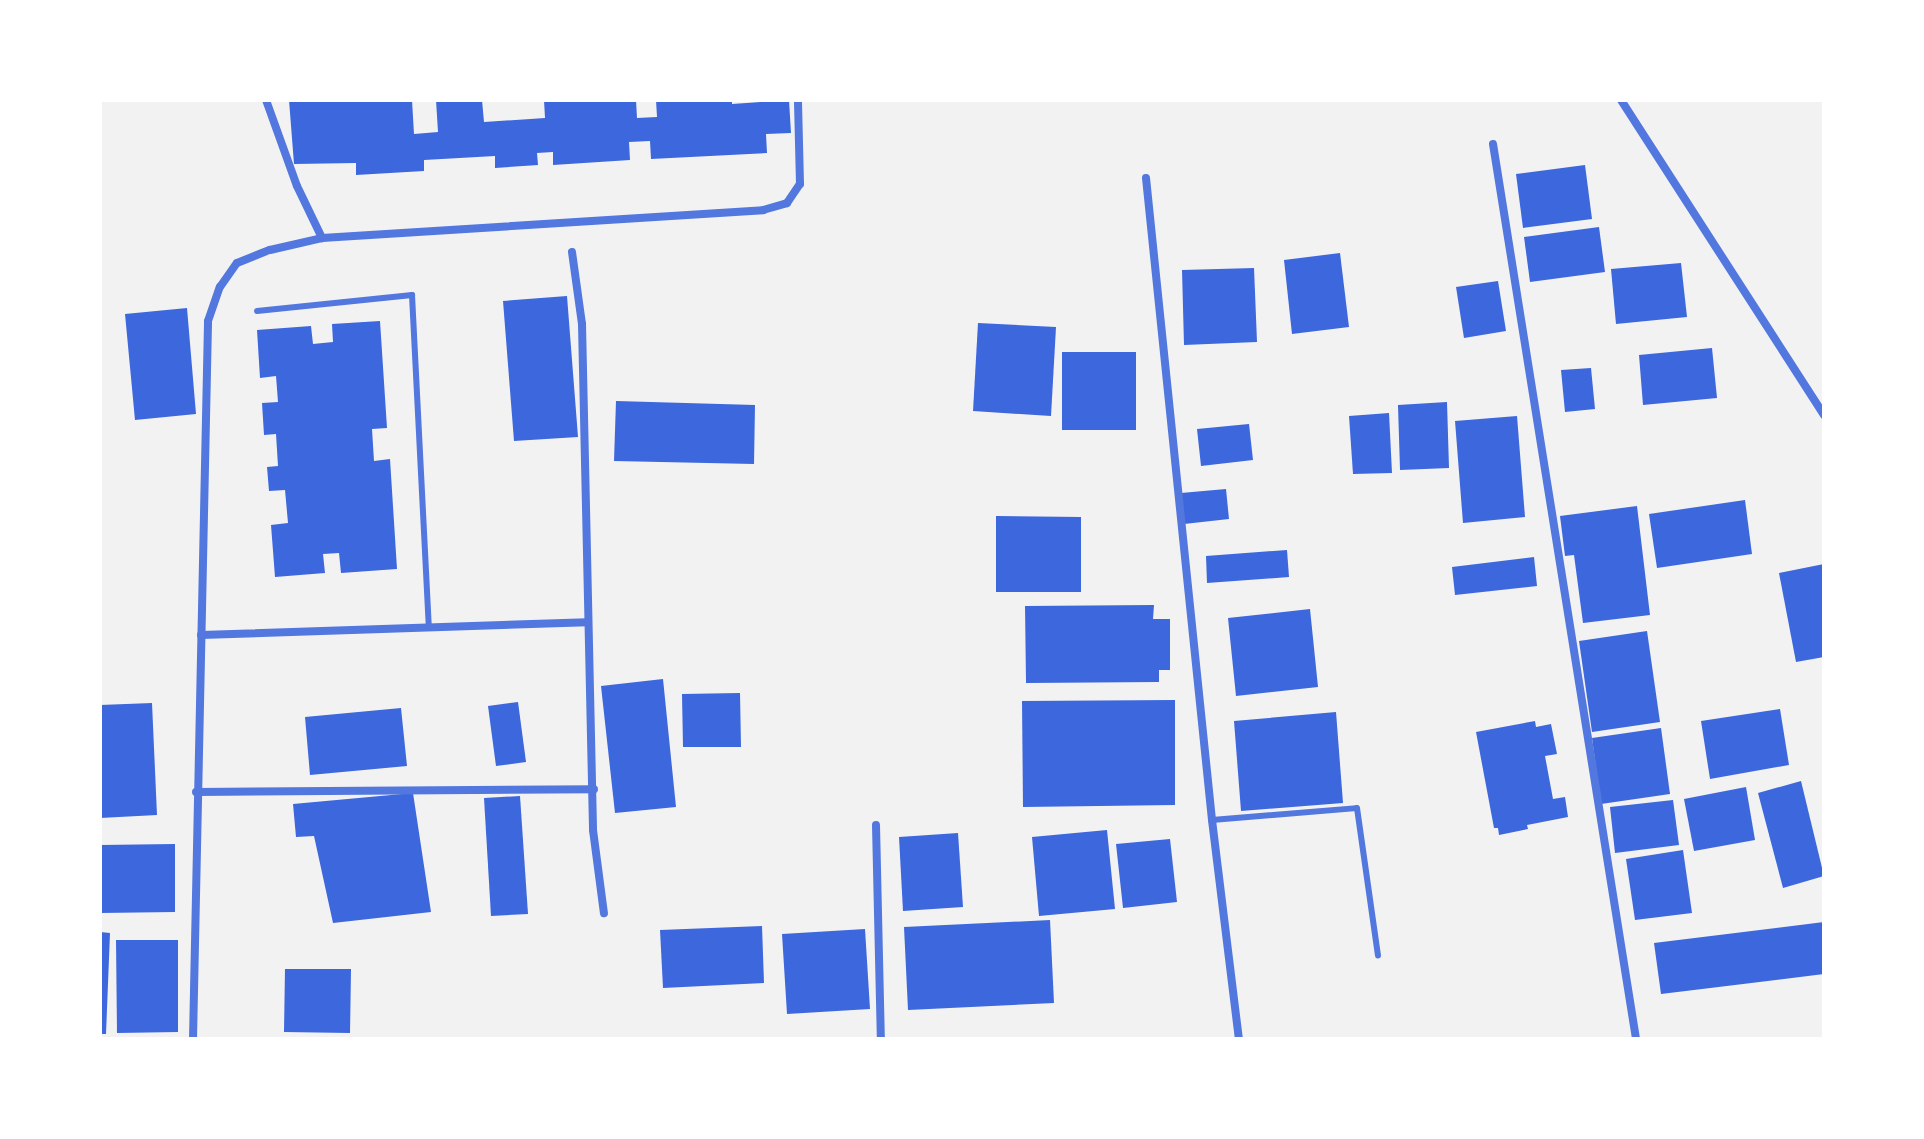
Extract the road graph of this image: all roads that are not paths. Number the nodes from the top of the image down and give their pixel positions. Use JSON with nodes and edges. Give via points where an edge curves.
{"nodes":[{"id":1,"x":266,"y":100,"type":"edge"},
{"id":2,"x":798,"y":100,"type":"edge"},
{"id":3,"x":1621,"y":100,"type":"edge"},
{"id":4,"x":1493,"y":144,"type":"dead end"},
{"id":5,"x":1146,"y":178,"type":"dead end"},
{"id":6,"x":322,"y":238,"type":"junction"},
{"id":7,"x":572,"y":252,"type":"dead end"},
{"id":8,"x":257,"y":311,"type":"dead end"},
{"id":9,"x":1824,"y":415,"type":"edge"},
{"id":10,"x":587,"y":622,"type":"junction"},
{"id":11,"x":429,"y":628,"type":"junction"},
{"id":12,"x":201,"y":635,"type":"junction"},
{"id":13,"x":594,"y":789,"type":"junction"},
{"id":14,"x":196,"y":792,"type":"junction"},
{"id":15,"x":1212,"y":820,"type":"junction"},
{"id":16,"x":876,"y":825,"type":"dead end"},
{"id":17,"x":604,"y":913,"type":"dead end"},
{"id":18,"x":1378,"y":956,"type":"dead end"},
{"id":19,"x":193,"y":1039,"type":"edge"},
{"id":20,"x":881,"y":1039,"type":"edge"},
{"id":21,"x":1239,"y":1039,"type":"edge"},
{"id":22,"x":1636,"y":1039,"type":"edge"}],
"edges":[{"from":1,"to":6,"type":"street"},
{"from":2,"to":6,"type":"street","via":[[800,184],[787,203],[763,210]]},
{"from":3,"to":9,"type":"street"},
{"from":4,"to":22,"type":"street"},
{"from":5,"to":15,"type":"street"},
{"from":6,"to":12,"type":"street","via":[[237,263],[220,287],[208,321]]},
{"from":7,"to":10,"type":"street","via":[[582,324]]},
{"from":8,"to":11,"type":"lane","via":[[412,295]]},
{"from":10,"to":11,"type":"street"},
{"from":10,"to":13,"type":"street"},
{"from":11,"to":12,"type":"street"},
{"from":12,"to":14,"type":"street"},
{"from":13,"to":14,"type":"street"},
{"from":13,"to":17,"type":"street","via":[[593,830]]},
{"from":14,"to":19,"type":"street"},
{"from":15,"to":18,"type":"lane","via":[[1357,808]]},
{"from":15,"to":21,"type":"street"},
{"from":16,"to":20,"type":"street"}]}
